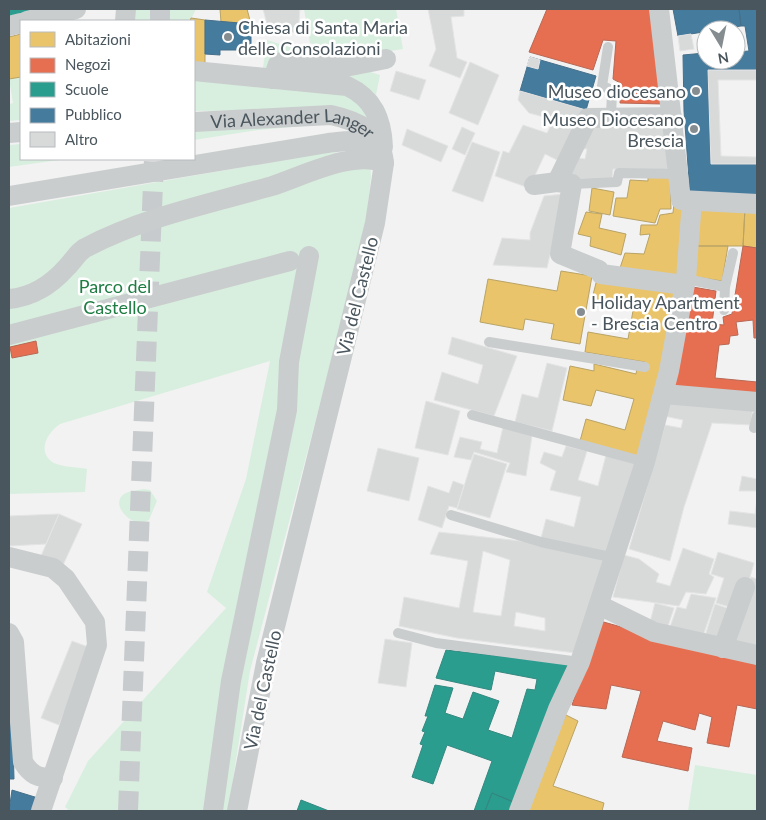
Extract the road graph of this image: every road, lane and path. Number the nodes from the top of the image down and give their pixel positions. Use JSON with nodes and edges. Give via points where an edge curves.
{"nodes":[{"id":1,"x":76,"y":9,"type":"edge"},
{"id":2,"x":659,"y":9,"type":"edge"},
{"id":3,"x":30,"y":20,"type":"edge"},
{"id":4,"x":608,"y":47,"type":"dead end"},
{"id":5,"x":386,"y":59,"type":"dead end"},
{"id":6,"x":195,"y":71,"type":"edge"},
{"id":7,"x":273,"y":79,"type":"junction"},
{"id":8,"x":672,"y":117,"type":"junction"},
{"id":9,"x":611,"y":118,"type":"junction"},
{"id":10,"x":195,"y":122,"type":"edge"},
{"id":11,"x":383,"y":156,"type":"junction"},
{"id":12,"x":679,"y":174,"type":"junction"},
{"id":13,"x":564,"y":183,"type":"junction"},
{"id":14,"x":534,"y":185,"type":"dead end"},
{"id":15,"x":9,"y":196,"type":"edge"},
{"id":16,"x":692,"y":201,"type":"junction"},
{"id":17,"x":757,"y":204,"type":"edge"},
{"id":18,"x":733,"y":253,"type":"dead end"},
{"id":19,"x":685,"y":282,"type":"junction"},
{"id":20,"x":725,"y":287,"type":"junction"},
{"id":21,"x":9,"y":299,"type":"edge"},
{"id":22,"x":724,"y":310,"type":"dead end"},
{"id":23,"x":9,"y":336,"type":"edge"},
{"id":24,"x":489,"y":342,"type":"dead end"},
{"id":25,"x":645,"y":367,"type":"dead end"},
{"id":26,"x":664,"y":394,"type":"junction"},
{"id":27,"x":757,"y":402,"type":"edge"},
{"id":28,"x":472,"y":415,"type":"dead end"},
{"id":29,"x":757,"y":416,"type":"edge"},
{"id":30,"x":754,"y":428,"type":"dead end"},
{"id":31,"x":645,"y":462,"type":"junction"},
{"id":32,"x":451,"y":515,"type":"dead end"},
{"id":33,"x":9,"y":557,"type":"edge"},
{"id":34,"x":615,"y":558,"type":"junction"},
{"id":35,"x":745,"y":587,"type":"dead end"},
{"id":36,"x":599,"y":605,"type":"junction"},
{"id":37,"x":9,"y":633,"type":"edge"},
{"id":38,"x":398,"y":633,"type":"dead end"},
{"id":39,"x":723,"y":648,"type":"junction"},
{"id":40,"x":757,"y":655,"type":"edge"},
{"id":41,"x":580,"y":662,"type":"junction"},
{"id":42,"x":53,"y":778,"type":"junction"},
{"id":43,"x":41,"y":811,"type":"edge"},
{"id":44,"x":213,"y":811,"type":"edge"},
{"id":45,"x":237,"y":811,"type":"edge"},
{"id":46,"x":519,"y":811,"type":"edge"}],
"edges":[{"from":1,"to":3,"type":"street"},
{"from":2,"to":8,"type":"street"},
{"from":4,"to":9,"type":"lane","via":[[602,86],[612,90]]},
{"from":5,"to":7,"type":"street","via":[[345,67],[284,61],[278,64]]},
{"from":6,"to":7,"type":"street","name":"Via del Castello"},
{"from":7,"to":11,"type":"street","name":"Via del Castello","via":[[347,86],[360,91],[376,110]]},
{"from":8,"to":9,"type":"street"},
{"from":8,"to":12,"type":"street"},
{"from":9,"to":13,"type":"street","via":[[588,118]]},
{"from":10,"to":11,"type":"street","name":"Via Alexander Langer","via":[[331,115],[362,124],[370,131]]},
{"from":11,"to":15,"type":"street","via":[[368,142],[354,140]]},
{"from":11,"to":21,"type":"street","via":[[377,160],[320,167],[274,185],[163,215],[83,250],[56,280],[31,294]]},
{"from":11,"to":45,"type":"street","name":"Via del Castello","via":[[374,223],[266,663]]},
{"from":12,"to":13,"type":"lane","via":[[619,173],[617,182]]},
{"from":12,"to":16,"type":"street","via":[[681,200]]},
{"from":13,"to":14,"type":"street"},
{"from":13,"to":19,"type":"street","via":[[560,254],[600,270],[601,274]]},
{"from":16,"to":17,"type":"street"},
{"from":16,"to":19,"type":"street"},
{"from":18,"to":20,"type":"lane"},
{"from":19,"to":20,"type":"lane"},
{"from":19,"to":26,"type":"street"},
{"from":20,"to":22,"type":"lane"},
{"from":23,"to":44,"type":"street","via":[[300,258],[287,410],[231,681]]},
{"from":24,"to":25,"type":"lane"},
{"from":26,"to":27,"type":"street"},
{"from":26,"to":31,"type":"street"},
{"from":28,"to":31,"type":"lane"},
{"from":29,"to":30,"type":"lane"},
{"from":31,"to":34,"type":"street"},
{"from":32,"to":34,"type":"lane","via":[[541,542]]},
{"from":33,"to":42,"type":"street","via":[[66,579],[95,622],[97,645]]},
{"from":34,"to":36,"type":"street"},
{"from":35,"to":39,"type":"street"},
{"from":36,"to":39,"type":"street","via":[[654,632]]},
{"from":36,"to":41,"type":"street"},
{"from":37,"to":42,"type":"street","via":[[14,642],[24,762],[29,773]]},
{"from":38,"to":41,"type":"lane","via":[[436,643]]},
{"from":39,"to":40,"type":"street"},
{"from":41,"to":46,"type":"street","via":[[558,709]]},
{"from":42,"to":43,"type":"street"}]}
